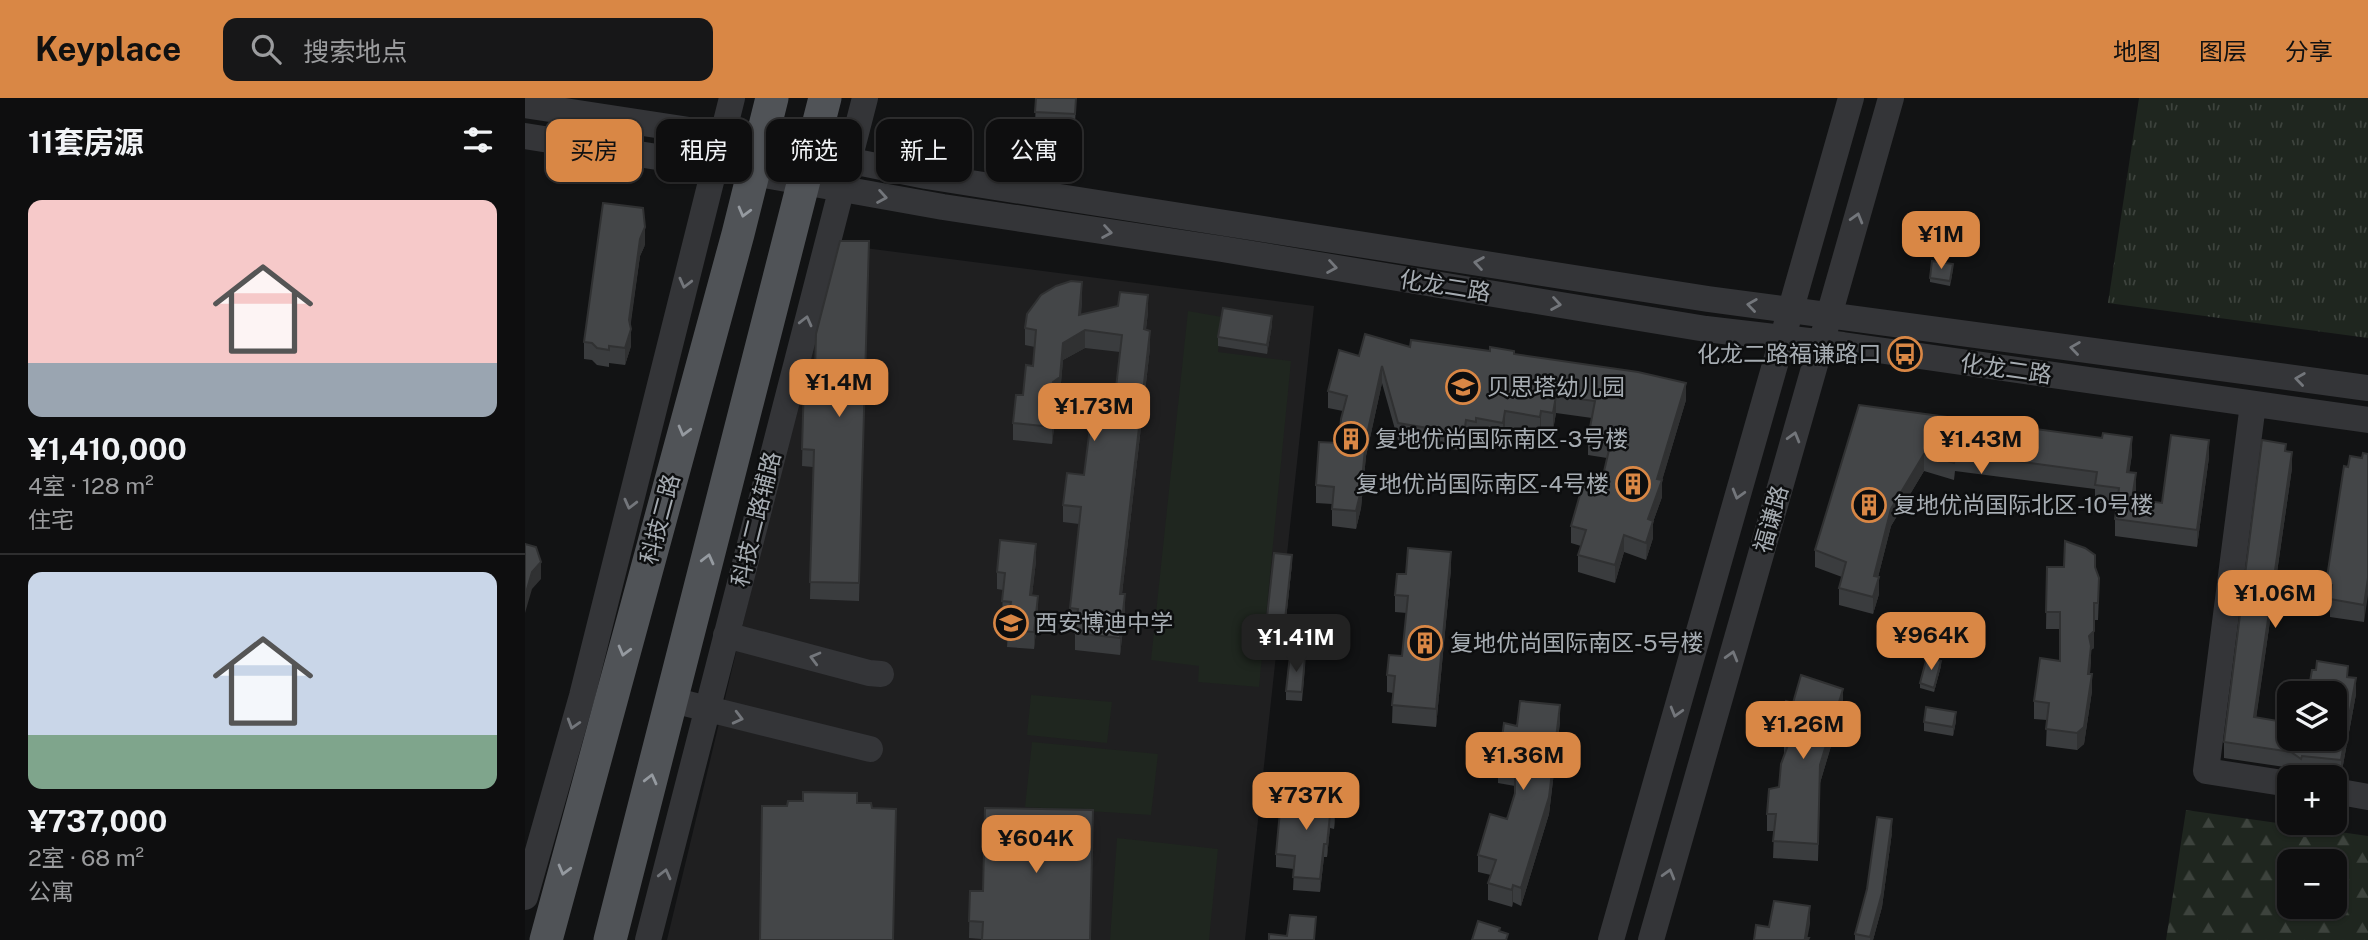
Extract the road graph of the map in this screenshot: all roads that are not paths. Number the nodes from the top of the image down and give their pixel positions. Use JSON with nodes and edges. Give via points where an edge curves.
{"nodes":[{"id":1,"x":731,"y":98,"type":"edge"},
{"id":2,"x":772,"y":98,"type":"edge"},
{"id":3,"x":825,"y":98,"type":"edge"},
{"id":4,"x":865,"y":98,"type":"edge"},
{"id":5,"x":1851,"y":98,"type":"edge"},
{"id":6,"x":1891,"y":98,"type":"edge"},
{"id":7,"x":525,"y":105,"type":"edge"},
{"id":8,"x":726,"y":119,"type":"edge"},
{"id":9,"x":820,"y":119,"type":"edge"},
{"id":10,"x":859,"y":119,"type":"edge"},
{"id":11,"x":656,"y":125,"type":"edge"},
{"id":12,"x":525,"y":136,"type":"edge"},
{"id":13,"x":752,"y":156,"type":"edge"},
{"id":14,"x":656,"y":157,"type":"edge"},
{"id":15,"x":757,"y":159,"type":"junction"},
{"id":16,"x":752,"y":160,"type":"edge"},
{"id":17,"x":766,"y":161,"type":"edge"},
{"id":18,"x":862,"y":164,"type":"edge"},
{"id":19,"x":710,"y":182,"type":"edge"},
{"id":20,"x":805,"y":182,"type":"edge"},
{"id":21,"x":828,"y":182,"type":"edge"},
{"id":22,"x":842,"y":182,"type":"edge"},
{"id":23,"x":840,"y":190,"type":"junction"},
{"id":24,"x":1790,"y":310,"type":"junction"},
{"id":25,"x":1829,"y":315,"type":"junction"},
{"id":26,"x":1782,"y":338,"type":"junction"},
{"id":27,"x":1821,"y":343,"type":"junction"},
{"id":28,"x":2368,"y":388,"type":"edge"},
{"id":29,"x":2253,"y":404,"type":"junction"},
{"id":30,"x":2368,"y":420,"type":"edge"},
{"id":31,"x":726,"y":635,"type":"junction"},
{"id":32,"x":881,"y":674,"type":"dead end"},
{"id":33,"x":672,"y":700,"type":"junction"},
{"id":34,"x":707,"y":710,"type":"junction"},
{"id":35,"x":870,"y":750,"type":"dead end"},
{"id":36,"x":2277,"y":782,"type":"edge"},
{"id":37,"x":2347,"y":793,"type":"edge"},
{"id":38,"x":2368,"y":797,"type":"edge"},
{"id":39,"x":525,"y":897,"type":"edge"},
{"id":40,"x":546,"y":940,"type":"edge"},
{"id":41,"x":610,"y":940,"type":"edge"},
{"id":42,"x":648,"y":940,"type":"edge"},
{"id":43,"x":1611,"y":940,"type":"edge"},
{"id":44,"x":1651,"y":940,"type":"edge"}],
"edges":[{"from":1,"to":8,"type":"street"},
{"from":2,"to":15,"type":"main road","name":"科技二路"},
{"from":3,"to":9,"type":"main road"},
{"from":4,"to":10,"type":"street","name":"科技二路辅路"},
{"from":5,"to":24,"type":"street","name":"福谦路"},
{"from":25,"to":6,"type":"street","name":"福谦路","one_way":true},
{"from":7,"to":11,"type":"street","name":"化龙二路"},
{"from":12,"to":14,"type":"street","name":"化龙二路"},
{"from":13,"to":15,"type":"street","name":"化龙二路"},
{"from":15,"to":16,"type":"street","name":"化龙二路"},
{"from":15,"to":17,"type":"street","name":"化龙二路"},
{"from":15,"to":40,"type":"main road","name":"科技二路","one_way":true},
{"from":24,"to":18,"type":"street","name":"化龙二路","one_way":true},
{"from":19,"to":39,"type":"street","one_way":true,"via":[[582,696]]},
{"from":33,"to":20,"type":"main road","one_way":true},
{"from":21,"to":23,"type":"street","name":"化龙二路"},
{"from":22,"to":23,"type":"street","name":"科技二路辅路"},
{"from":23,"to":26,"type":"street","name":"化龙二路","one_way":true},
{"from":31,"to":23,"type":"street","name":"科技二路辅路","one_way":true},
{"from":24,"to":25,"type":"street","name":"化龙二路"},
{"from":24,"to":26,"type":"street","name":"福谦路"},
{"from":25,"to":27,"type":"street","name":"福谦路"},
{"from":28,"to":25,"type":"street","name":"化龙二路","one_way":true},
{"from":26,"to":27,"type":"street","name":"化龙二路"},
{"from":26,"to":43,"type":"street","name":"福谦路","one_way":true},
{"from":27,"to":29,"type":"street","name":"化龙二路"},
{"from":44,"to":27,"type":"street","name":"福谦路","one_way":true},
{"from":29,"to":30,"type":"street","name":"化龙二路"},
{"from":29,"to":36,"type":"street","via":[[2206,771]]},
{"from":32,"to":31,"type":"street","one_way":true},
{"from":31,"to":34,"type":"street","name":"科技二路辅路"},
{"from":33,"to":34,"type":"street"},
{"from":41,"to":33,"type":"main road","one_way":true},
{"from":34,"to":35,"type":"street","one_way":true},
{"from":42,"to":34,"type":"street","name":"科技二路辅路","one_way":true},
{"from":37,"to":38,"type":"street"}]}
